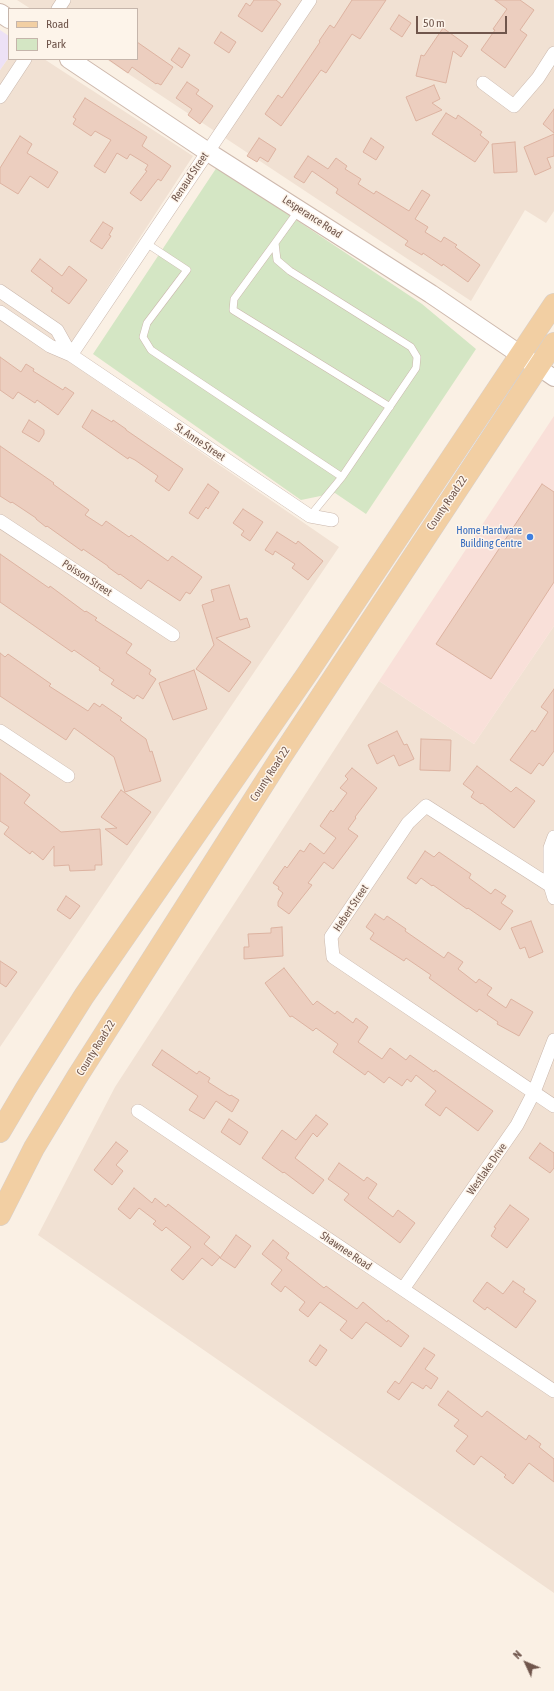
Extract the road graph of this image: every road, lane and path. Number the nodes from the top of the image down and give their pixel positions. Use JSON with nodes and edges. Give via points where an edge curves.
{"nodes":[{"id":1,"x":310,"y":0,"type":"edge"},
{"id":2,"x":554,"y":53,"type":"edge"},
{"id":3,"x":24,"y":60,"type":"edge"},
{"id":4,"x":70,"y":60,"type":"edge"},
{"id":5,"x":483,"y":83,"type":"dead end"},
{"id":6,"x":0,"y":96,"type":"edge"},
{"id":7,"x":208,"y":152,"type":"junction"},
{"id":8,"x":299,"y":209,"type":"junction"},
{"id":9,"x":146,"y":243,"type":"junction"},
{"id":10,"x":275,"y":244,"type":"junction"},
{"id":11,"x":0,"y":291,"type":"edge"},
{"id":12,"x":554,"y":304,"type":"edge"},
{"id":13,"x":0,"y":312,"type":"edge"},
{"id":14,"x":554,"y":343,"type":"edge"},
{"id":15,"x":520,"y":354,"type":"junction"},
{"id":16,"x":71,"y":355,"type":"junction"},
{"id":17,"x":546,"y":372,"type":"edge"},
{"id":18,"x":390,"y":407,"type":"junction"},
{"id":19,"x":342,"y":477,"type":"junction"},
{"id":20,"x":310,"y":516,"type":"junction"},
{"id":21,"x":332,"y":520,"type":"dead end"},
{"id":22,"x":0,"y":521,"type":"edge"},
{"id":23,"x":173,"y":634,"type":"dead end"},
{"id":24,"x":0,"y":731,"type":"edge"},
{"id":25,"x":68,"y":776,"type":"dead end"},
{"id":26,"x":554,"y":837,"type":"edge"},
{"id":27,"x":552,"y":886,"type":"edge"},
{"id":28,"x":554,"y":898,"type":"edge"},
{"id":29,"x":554,"y":1040,"type":"edge"},
{"id":30,"x":534,"y":1092,"type":"junction"},
{"id":31,"x":554,"y":1106,"type":"edge"},
{"id":32,"x":138,"y":1111,"type":"dead end"},
{"id":33,"x":0,"y":1132,"type":"edge"},
{"id":34,"x":0,"y":1215,"type":"edge"},
{"id":35,"x":403,"y":1289,"type":"junction"},
{"id":36,"x":554,"y":1391,"type":"edge"}],
"edges":[{"from":1,"to":7,"type":"street","name":"Renaud Street"},
{"from":2,"to":5,"type":"street","via":[[538,78],[514,106]]},
{"from":3,"to":6,"type":"street"},
{"from":4,"to":7,"type":"main road","name":"Lesperance Road"},
{"from":7,"to":8,"type":"main road","name":"Lesperance Road"},
{"from":7,"to":9,"type":"street","name":"Renaud Street"},
{"from":8,"to":10,"type":"lane"},
{"from":8,"to":15,"type":"main road","name":"Lesperance Road"},
{"from":9,"to":16,"type":"street","name":"Renaud Street"},
{"from":9,"to":19,"type":"lane","via":[[186,270],[148,323],[144,337],[151,350]]},
{"from":10,"to":18,"type":"lane","via":[[277,260],[290,271],[411,347],[417,357],[416,368]]},
{"from":10,"to":18,"type":"lane","via":[[234,299],[233,310]]},
{"from":11,"to":16,"type":"street","name":"St. Anne Street","via":[[57,330]]},
{"from":12,"to":15,"type":"main road","name":"County Road 22"},
{"from":13,"to":16,"type":"street","name":"St. Anne Street","via":[[50,346]]},
{"from":14,"to":17,"type":"main road","name":"County Road 22"},
{"from":15,"to":17,"type":"main road","name":"Lesperance Road"},
{"from":15,"to":33,"type":"main road","name":"County Road 22","via":[[307,674],[84,996]]},
{"from":16,"to":20,"type":"street","name":"St. Anne Street"},
{"from":17,"to":34,"type":"main road","name":"County Road 22","via":[[341,664],[81,1070],[34,1148]]},
{"from":18,"to":19,"type":"lane"},
{"from":19,"to":20,"type":"lane"},
{"from":20,"to":21,"type":"street","name":"St. Anne Street"},
{"from":22,"to":23,"type":"street","name":"Poisson Street"},
{"from":24,"to":25,"type":"street"},
{"from":26,"to":27,"type":"street","via":[[550,848]]},
{"from":27,"to":28,"type":"street"},
{"from":27,"to":30,"type":"street","name":"Hebert Street","via":[[426,806],[408,823],[331,937],[333,957]]},
{"from":29,"to":30,"type":"street","name":"Westlake Drive"},
{"from":30,"to":31,"type":"street","name":"Hebert Street"},
{"from":30,"to":35,"type":"street","name":"Westlake Drive","via":[[517,1125]]},
{"from":32,"to":35,"type":"street","name":"Shawnee Road"},
{"from":35,"to":36,"type":"street","name":"Shawnee Road"}]}
